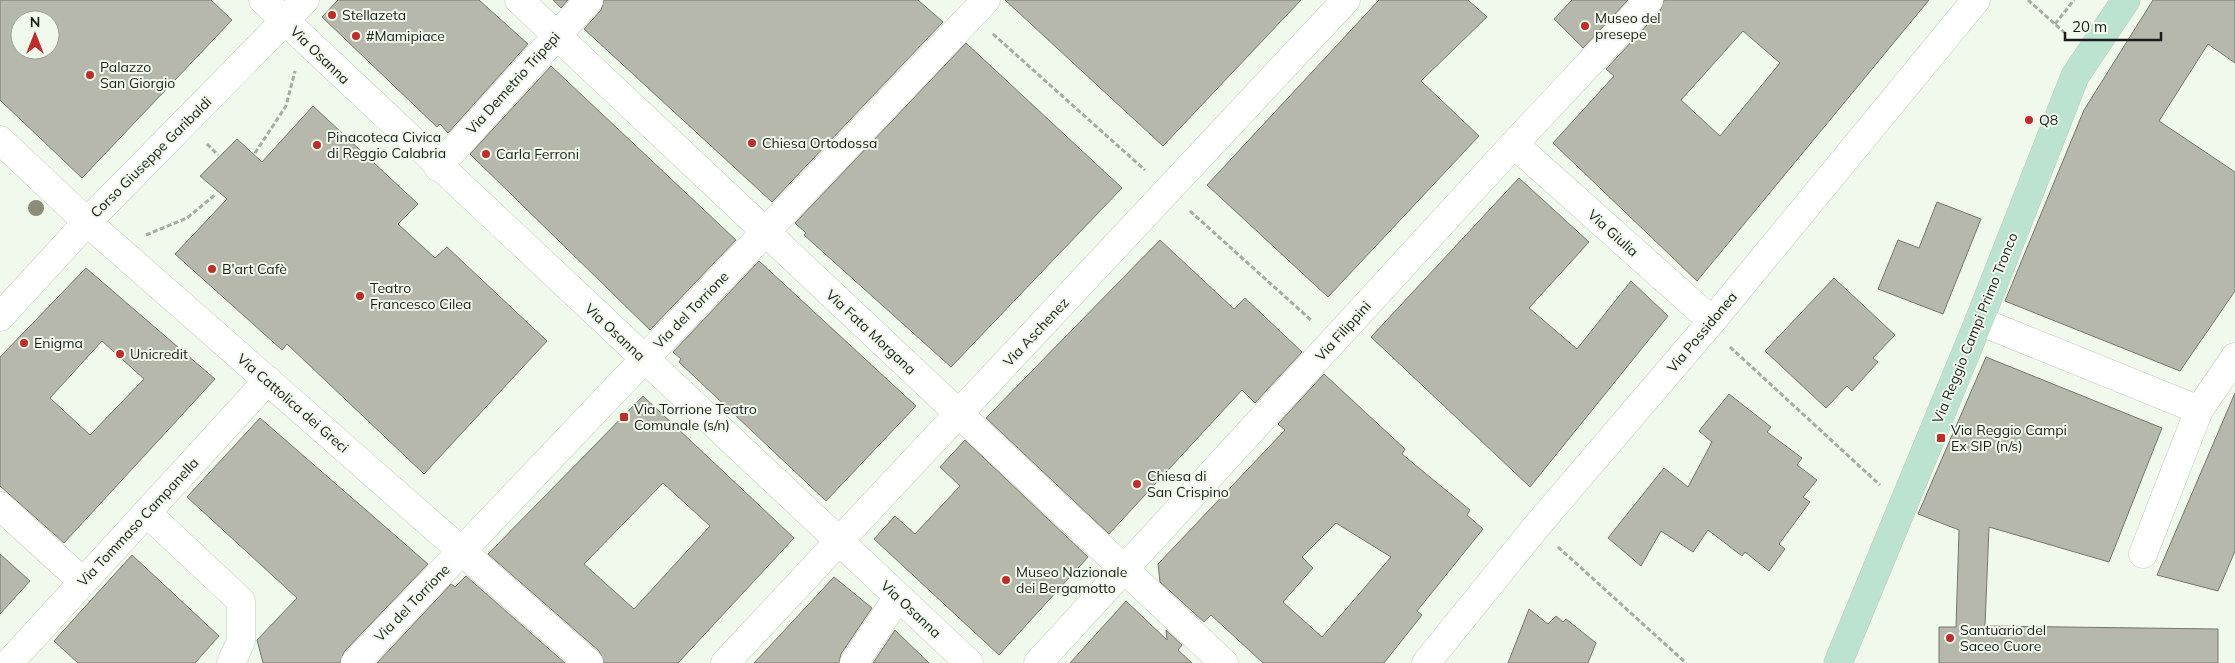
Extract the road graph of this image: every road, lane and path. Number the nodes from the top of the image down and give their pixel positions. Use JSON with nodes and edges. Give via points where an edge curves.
{"nodes":[{"id":1,"x":263,"y":0,"type":"edge"},
{"id":2,"x":305,"y":0,"type":"edge"},
{"id":3,"x":519,"y":0,"type":"edge"},
{"id":4,"x":589,"y":0,"type":"edge"},
{"id":5,"x":986,"y":0,"type":"edge"},
{"id":6,"x":1346,"y":0,"type":"edge"},
{"id":7,"x":1648,"y":0,"type":"edge"},
{"id":8,"x":1976,"y":0,"type":"edge"},
{"id":9,"x":2028,"y":0,"type":"edge"},
{"id":10,"x":2074,"y":0,"type":"edge"},
{"id":11,"x":2126,"y":0,"type":"edge"},
{"id":12,"x":2055,"y":24,"type":"junction"},
{"id":13,"x":293,"y":29,"type":"junction"},
{"id":14,"x":2061,"y":30,"type":"dead end"},
{"id":15,"x":556,"y":35,"type":"junction"},
{"id":16,"x":0,"y":140,"type":"edge"},
{"id":17,"x":206,"y":144,"type":"dead end"},
{"id":18,"x":1514,"y":144,"type":"junction"},
{"id":19,"x":255,"y":152,"type":"dead end"},
{"id":20,"x":218,"y":155,"type":"dead end"},
{"id":21,"x":438,"y":167,"type":"junction"},
{"id":22,"x":216,"y":194,"type":"dead end"},
{"id":23,"x":87,"y":222,"type":"junction"},
{"id":24,"x":765,"y":232,"type":"junction"},
{"id":25,"x":112,"y":243,"type":"junction"},
{"id":26,"x":0,"y":317,"type":"edge"},
{"id":27,"x":1712,"y":321,"type":"junction"},
{"id":28,"x":1979,"y":321,"type":"junction"},
{"id":29,"x":1734,"y":352,"type":"dead end"},
{"id":30,"x":2235,"y":357,"type":"edge"},
{"id":31,"x":645,"y":359,"type":"junction"},
{"id":32,"x":268,"y":380,"type":"junction"},
{"id":33,"x":2199,"y":410,"type":"junction"},
{"id":34,"x":958,"y":414,"type":"junction"},
{"id":35,"x":1855,"y":464,"type":"dead end"},
{"id":36,"x":0,"y":506,"type":"edge"},
{"id":37,"x":147,"y":513,"type":"junction"},
{"id":38,"x":839,"y":541,"type":"junction"},
{"id":39,"x":462,"y":551,"type":"junction"},
{"id":40,"x":2143,"y":554,"type":"dead end"},
{"id":41,"x":1567,"y":555,"type":"dead end"},
{"id":42,"x":1124,"y":569,"type":"junction"},
{"id":43,"x":82,"y":581,"type":"junction"},
{"id":44,"x":898,"y":597,"type":"junction"},
{"id":45,"x":20,"y":659,"type":"edge"},
{"id":46,"x":231,"y":663,"type":"edge"},
{"id":47,"x":355,"y":663,"type":"edge"},
{"id":48,"x":589,"y":663,"type":"edge"},
{"id":49,"x":725,"y":663,"type":"edge"},
{"id":50,"x":854,"y":663,"type":"edge"},
{"id":51,"x":969,"y":663,"type":"edge"},
{"id":52,"x":1038,"y":663,"type":"edge"},
{"id":53,"x":1224,"y":663,"type":"edge"},
{"id":54,"x":1426,"y":663,"type":"edge"},
{"id":55,"x":1686,"y":663,"type":"edge"},
{"id":56,"x":1838,"y":663,"type":"edge"}],
"edges":[{"from":1,"to":13,"type":"street","name":"Via Osanna"},
{"from":2,"to":13,"type":"street","name":"Corso Giuseppe Garibaldi"},
{"from":3,"to":15,"type":"street","name":"Via Fata Morgana"},
{"from":4,"to":15,"type":"street","name":"Via Demetrio Tripepi"},
{"from":5,"to":24,"type":"street","name":"Via del Torrione"},
{"from":6,"to":34,"type":"street","name":"Via Aschenez"},
{"from":7,"to":18,"type":"street","name":"Via Filippini"},
{"from":8,"to":27,"type":"street","name":"Via Possidonea"},
{"from":9,"to":12,"type":"path"},
{"from":10,"to":12,"type":"path"},
{"from":11,"to":28,"type":"street","name":"Via Reggio Campi Primo Tronco","via":[[2075,76]]},
{"from":12,"to":14,"type":"path"},
{"from":13,"to":19,"type":"path","via":[[286,106]]},
{"from":13,"to":21,"type":"street","name":"Via Osanna"},
{"from":13,"to":23,"type":"street","name":"Corso Giuseppe Garibaldi"},
{"from":15,"to":21,"type":"street","name":"Via Demetrio Tripepi"},
{"from":15,"to":24,"type":"street","name":"Via Fata Morgana"},
{"from":16,"to":23,"type":"street","name":"Via Cattolica dei Greci"},
{"from":17,"to":20,"type":"path"},
{"from":18,"to":27,"type":"street","name":"Via Giulia"},
{"from":18,"to":42,"type":"street","name":"Via Filippini"},
{"from":21,"to":31,"type":"street","name":"Via Osanna"},
{"from":22,"to":25,"type":"path","via":[[187,218],[147,234]]},
{"from":23,"to":25,"type":"street","name":"Via Cattolica dei Greci"},
{"from":23,"to":26,"type":"street","name":"Corso Giuseppe Garibaldi"},
{"from":24,"to":31,"type":"street","name":"Via del Torrione"},
{"from":24,"to":34,"type":"street","name":"Via Fata Morgana"},
{"from":25,"to":32,"type":"street","name":"Via Cattolica dei Greci"},
{"from":27,"to":54,"type":"street","name":"Via Possidonea"},
{"from":28,"to":33,"type":"street"},
{"from":28,"to":56,"type":"street","name":"Via Reggio Campi Primo Tronco"},
{"from":29,"to":35,"type":"path"},
{"from":30,"to":33,"type":"street"},
{"from":31,"to":38,"type":"street","name":"Via Osanna"},
{"from":31,"to":39,"type":"street","name":"Via del Torrione"},
{"from":32,"to":37,"type":"street","name":"Via Tommaso Campanella"},
{"from":32,"to":39,"type":"street","name":"Via Cattolica dei Greci"},
{"from":33,"to":40,"type":"street"},
{"from":34,"to":38,"type":"street","name":"Via Aschenez"},
{"from":34,"to":42,"type":"street","name":"Via Fata Morgana"},
{"from":36,"to":43,"type":"street"},
{"from":37,"to":43,"type":"street","name":"Via Tommaso Campanella"},
{"from":37,"to":46,"type":"street","via":[[241,601],[242,641]]},
{"from":38,"to":44,"type":"street","name":"Via Osanna"},
{"from":38,"to":49,"type":"street","name":"Via Aschenez"},
{"from":39,"to":47,"type":"street","name":"Via del Torrione"},
{"from":39,"to":48,"type":"street","name":"Via Cattolica dei Greci"},
{"from":41,"to":55,"type":"path"},
{"from":42,"to":52,"type":"street","name":"Via Filippini"},
{"from":42,"to":53,"type":"street","name":"Via Fata Morgana"},
{"from":43,"to":45,"type":"street","name":"Via Tommaso Campanella"},
{"from":44,"to":50,"type":"street"},
{"from":44,"to":51,"type":"street","name":"Via Osanna"}]}
